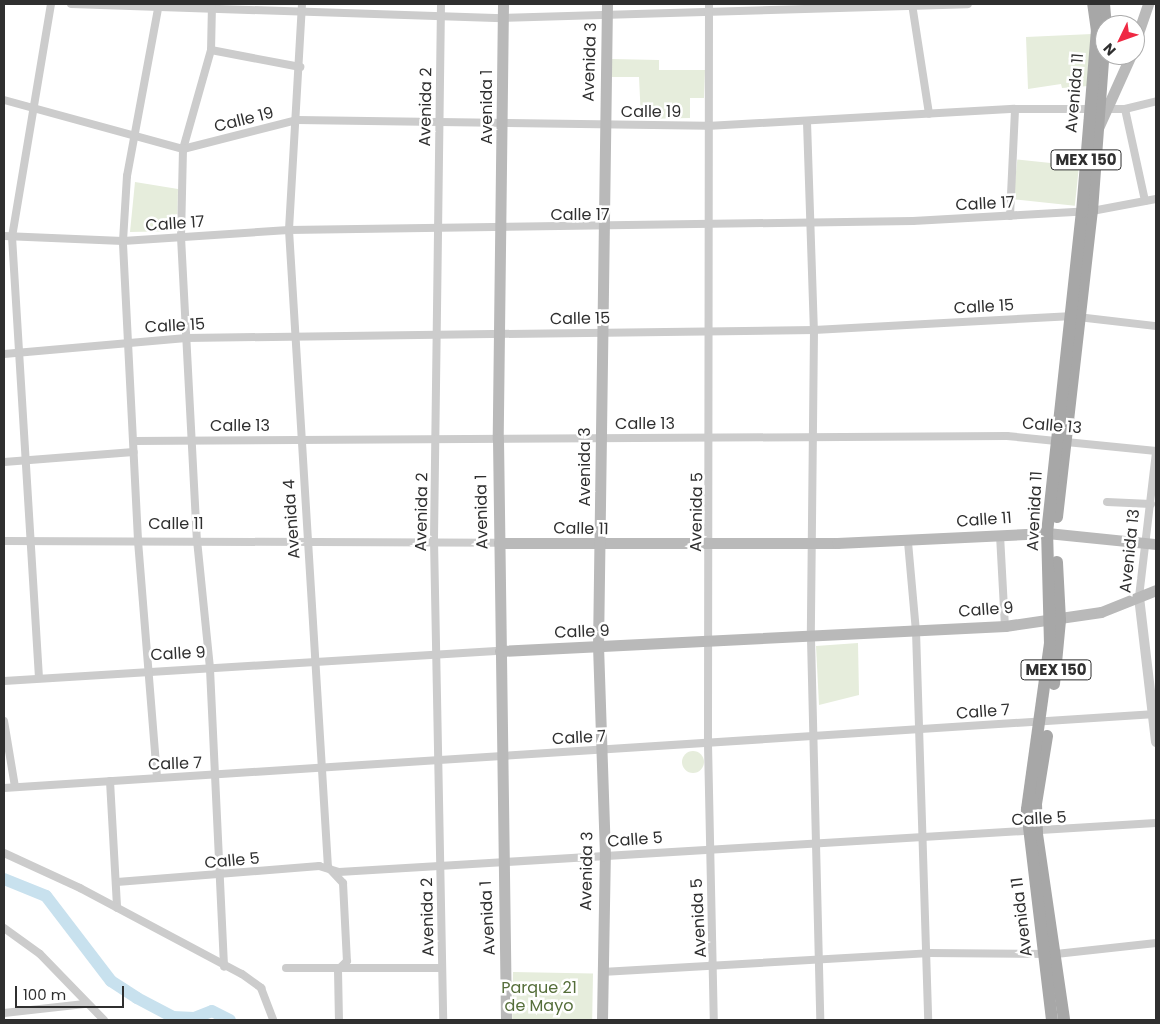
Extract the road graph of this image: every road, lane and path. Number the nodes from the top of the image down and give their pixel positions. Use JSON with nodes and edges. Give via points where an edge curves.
{"nodes":[{"id":1,"x":51,"y":4,"type":"edge"},
{"id":2,"x":71,"y":4,"type":"edge"},
{"id":3,"x":441,"y":4,"type":"edge"},
{"id":4,"x":503,"y":4,"type":"edge"},
{"id":5,"x":709,"y":4,"type":"edge"},
{"id":6,"x":968,"y":4,"type":"edge"},
{"id":7,"x":1093,"y":4,"type":"edge"},
{"id":8,"x":912,"y":5,"type":"edge"},
{"id":9,"x":159,"y":6,"type":"edge"},
{"id":10,"x":212,"y":6,"type":"edge"},
{"id":11,"x":302,"y":6,"type":"edge"},
{"id":12,"x":351,"y":7,"type":"edge"},
{"id":13,"x":794,"y":8,"type":"edge"},
{"id":14,"x":607,"y":9,"type":"edge"},
{"id":15,"x":709,"y":14,"type":"junction"},
{"id":16,"x":442,"y":16,"type":"junction"},
{"id":17,"x":503,"y":18,"type":"junction"},
{"id":18,"x":211,"y":50,"type":"junction"},
{"id":19,"x":1103,"y":65,"type":"edge"},
{"id":20,"x":1125,"y":65,"type":"edge"},
{"id":21,"x":300,"y":67,"type":"junction"},
{"id":22,"x":4,"y":100,"type":"edge"},
{"id":23,"x":1156,"y":101,"type":"edge"},
{"id":24,"x":33,"y":109,"type":"junction"},
{"id":25,"x":1015,"y":109,"type":"junction"},
{"id":26,"x":1125,"y":109,"type":"junction"},
{"id":27,"x":1099,"y":110,"type":"junction"},
{"id":28,"x":929,"y":114,"type":"junction"},
{"id":29,"x":297,"y":120,"type":"junction"},
{"id":30,"x":807,"y":122,"type":"junction"},
{"id":31,"x":439,"y":123,"type":"junction"},
{"id":32,"x":503,"y":123,"type":"junction"},
{"id":33,"x":604,"y":125,"type":"junction"},
{"id":34,"x":708,"y":126,"type":"junction"},
{"id":35,"x":134,"y":136,"type":"junction"},
{"id":36,"x":183,"y":149,"type":"junction"},
{"id":37,"x":1091,"y":159,"type":"junction"},
{"id":38,"x":1156,"y":199,"type":"edge"},
{"id":39,"x":1144,"y":201,"type":"junction"},
{"id":40,"x":1087,"y":212,"type":"junction"},
{"id":41,"x":1010,"y":216,"type":"junction"},
{"id":42,"x":809,"y":224,"type":"junction"},
{"id":43,"x":706,"y":227,"type":"junction"},
{"id":44,"x":601,"y":228,"type":"junction"},
{"id":45,"x":438,"y":229,"type":"junction"},
{"id":46,"x":500,"y":229,"type":"junction"},
{"id":47,"x":289,"y":230,"type":"junction"},
{"id":48,"x":8,"y":236,"type":"edge"},
{"id":49,"x":180,"y":237,"type":"junction"},
{"id":50,"x":123,"y":241,"type":"junction"},
{"id":51,"x":1075,"y":316,"type":"junction"},
{"id":52,"x":1156,"y":326,"type":"edge"},
{"id":53,"x":814,"y":330,"type":"junction"},
{"id":54,"x":709,"y":331,"type":"junction"},
{"id":55,"x":602,"y":332,"type":"junction"},
{"id":56,"x":293,"y":334,"type":"junction"},
{"id":57,"x":439,"y":334,"type":"junction"},
{"id":58,"x":501,"y":334,"type":"junction"},
{"id":59,"x":186,"y":338,"type":"junction"},
{"id":60,"x":127,"y":342,"type":"junction"},
{"id":61,"x":21,"y":352,"type":"junction"},
{"id":62,"x":4,"y":354,"type":"edge"},
{"id":63,"x":601,"y":438,"type":"junction"},
{"id":64,"x":712,"y":438,"type":"junction"},
{"id":65,"x":815,"y":438,"type":"junction"},
{"id":66,"x":191,"y":439,"type":"junction"},
{"id":67,"x":300,"y":439,"type":"junction"},
{"id":68,"x":437,"y":439,"type":"junction"},
{"id":69,"x":498,"y":439,"type":"junction"},
{"id":70,"x":134,"y":441,"type":"junction"},
{"id":71,"x":1060,"y":441,"type":"junction"},
{"id":72,"x":134,"y":452,"type":"junction"},
{"id":73,"x":1156,"y":452,"type":"edge"},
{"id":74,"x":26,"y":460,"type":"junction"},
{"id":75,"x":4,"y":462,"type":"edge"},
{"id":76,"x":1107,"y":502,"type":"dead end"},
{"id":77,"x":1151,"y":504,"type":"junction"},
{"id":78,"x":1051,"y":534,"type":"junction"},
{"id":79,"x":1000,"y":535,"type":"junction"},
{"id":80,"x":28,"y":540,"type":"junction"},
{"id":81,"x":138,"y":540,"type":"junction"},
{"id":82,"x":196,"y":540,"type":"junction"},
{"id":83,"x":434,"y":540,"type":"junction"},
{"id":84,"x":4,"y":541,"type":"edge"},
{"id":85,"x":308,"y":542,"type":"junction"},
{"id":86,"x":812,"y":542,"type":"junction"},
{"id":87,"x":908,"y":542,"type":"junction"},
{"id":88,"x":499,"y":543,"type":"junction"},
{"id":89,"x":1151,"y":543,"type":"edge"},
{"id":90,"x":710,"y":544,"type":"junction"},
{"id":91,"x":601,"y":546,"type":"junction"},
{"id":92,"x":1156,"y":590,"type":"edge"},
{"id":93,"x":1139,"y":597,"type":"junction"},
{"id":94,"x":1055,"y":619,"type":"junction"},
{"id":95,"x":1005,"y":626,"type":"junction"},
{"id":96,"x":916,"y":631,"type":"junction"},
{"id":97,"x":811,"y":639,"type":"junction"},
{"id":98,"x":708,"y":644,"type":"junction"},
{"id":99,"x":598,"y":648,"type":"junction"},
{"id":100,"x":500,"y":651,"type":"junction"},
{"id":101,"x":435,"y":652,"type":"junction"},
{"id":102,"x":314,"y":663,"type":"junction"},
{"id":103,"x":210,"y":669,"type":"junction"},
{"id":104,"x":150,"y":672,"type":"junction"},
{"id":105,"x":39,"y":678,"type":"junction"},
{"id":106,"x":4,"y":681,"type":"edge"},
{"id":107,"x":1155,"y":715,"type":"edge"},
{"id":108,"x":4,"y":721,"type":"edge"},
{"id":109,"x":1045,"y":721,"type":"junction"},
{"id":110,"x":919,"y":730,"type":"junction"},
{"id":111,"x":814,"y":737,"type":"junction"},
{"id":112,"x":1156,"y":742,"type":"edge"},
{"id":113,"x":708,"y":744,"type":"junction"},
{"id":114,"x":603,"y":751,"type":"junction"},
{"id":115,"x":500,"y":755,"type":"junction"},
{"id":116,"x":438,"y":759,"type":"junction"},
{"id":117,"x":321,"y":770,"type":"junction"},
{"id":118,"x":216,"y":776,"type":"junction"},
{"id":119,"x":157,"y":777,"type":"junction"},
{"id":120,"x":110,"y":782,"type":"junction"},
{"id":121,"x":15,"y":787,"type":"junction"},
{"id":122,"x":4,"y":788,"type":"edge"},
{"id":123,"x":1156,"y":823,"type":"edge"},
{"id":124,"x":1033,"y":834,"type":"junction"},
{"id":125,"x":924,"y":838,"type":"junction"},
{"id":126,"x":815,"y":843,"type":"junction"},
{"id":127,"x":709,"y":849,"type":"junction"},
{"id":128,"x":4,"y":853,"type":"edge"},
{"id":129,"x":605,"y":856,"type":"junction"},
{"id":130,"x":501,"y":862,"type":"junction"},
{"id":131,"x":441,"y":865,"type":"junction"},
{"id":132,"x":328,"y":867,"type":"junction"},
{"id":133,"x":219,"y":877,"type":"junction"},
{"id":134,"x":117,"y":882,"type":"junction"},
{"id":135,"x":117,"y":908,"type":"junction"},
{"id":136,"x":4,"y":928,"type":"edge"},
{"id":137,"x":1156,"y":943,"type":"edge"},
{"id":138,"x":928,"y":953,"type":"junction"},
{"id":139,"x":1049,"y":954,"type":"junction"},
{"id":140,"x":819,"y":960,"type":"junction"},
{"id":141,"x":715,"y":966,"type":"junction"},
{"id":142,"x":224,"y":967,"type":"junction"},
{"id":143,"x":286,"y":968,"type":"dead end"},
{"id":144,"x":442,"y":968,"type":"junction"},
{"id":145,"x":338,"y":970,"type":"junction"},
{"id":146,"x":602,"y":972,"type":"junction"},
{"id":147,"x":84,"y":1004,"type":"junction"},
{"id":148,"x":4,"y":1013,"type":"edge"},
{"id":149,"x":104,"y":1020,"type":"edge"},
{"id":150,"x":273,"y":1020,"type":"edge"},
{"id":151,"x":339,"y":1020,"type":"edge"},
{"id":152,"x":442,"y":1020,"type":"edge"},
{"id":153,"x":506,"y":1020,"type":"edge"},
{"id":154,"x":602,"y":1020,"type":"edge"},
{"id":155,"x":714,"y":1020,"type":"edge"},
{"id":156,"x":820,"y":1020,"type":"edge"},
{"id":157,"x":928,"y":1020,"type":"edge"},
{"id":158,"x":1052,"y":1020,"type":"edge"},
{"id":159,"x":1064,"y":1020,"type":"edge"}],
"edges":[{"from":1,"to":24,"type":"street"},
{"from":2,"to":9,"type":"street"},
{"from":3,"to":16,"type":"street","name":"Avenida 2"},
{"from":4,"to":17,"type":"main road","name":"Avenida 1"},
{"from":5,"to":15,"type":"street","name":"Avenida 5"},
{"from":6,"to":8,"type":"street"},
{"from":7,"to":27,"type":"main road","name":"Avenida 11","number":"MEX 150"},
{"from":8,"to":13,"type":"street"},
{"from":8,"to":28,"type":"street"},
{"from":9,"to":10,"type":"street"},
{"from":9,"to":35,"type":"street"},
{"from":10,"to":11,"type":"street"},
{"from":10,"to":18,"type":"street"},
{"from":11,"to":12,"type":"street"},
{"from":11,"to":21,"type":"street","name":"Avenida 4"},
{"from":12,"to":16,"type":"street"},
{"from":13,"to":15,"type":"street"},
{"from":14,"to":15,"type":"street"},
{"from":14,"to":17,"type":"street"},
{"from":14,"to":33,"type":"main road","name":"Avenida 3"},
{"from":15,"to":34,"type":"street","name":"Avenida 5"},
{"from":16,"to":17,"type":"street"},
{"from":16,"to":31,"type":"street","name":"Avenida 2"},
{"from":17,"to":32,"type":"main road","name":"Avenida 1"},
{"from":18,"to":21,"type":"street"},
{"from":18,"to":36,"type":"street"},
{"from":19,"to":27,"type":"main road","number":"MEX 150"},
{"from":20,"to":27,"type":"main road","name":"Avenida 11"},
{"from":21,"to":29,"type":"street","name":"Avenida 4"},
{"from":22,"to":24,"type":"street","name":"Calle 19"},
{"from":23,"to":26,"type":"street","name":"Calle 19"},
{"from":24,"to":35,"type":"street","name":"Calle 19"},
{"from":24,"to":48,"type":"street"},
{"from":25,"to":27,"type":"street","name":"Calle 19"},
{"from":25,"to":28,"type":"street","name":"Calle 19"},
{"from":25,"to":41,"type":"street"},
{"from":26,"to":27,"type":"street","name":"Calle 19"},
{"from":26,"to":39,"type":"street"},
{"from":27,"to":37,"type":"main road","name":"Avenida 11","number":"MEX 150"},
{"from":27,"to":37,"type":"main road","name":"Avenida 11","number":"MEX 150"},
{"from":28,"to":30,"type":"street","name":"Calle 19"},
{"from":29,"to":31,"type":"street","name":"Calle 19"},
{"from":29,"to":36,"type":"street","name":"Calle 19"},
{"from":29,"to":47,"type":"street","name":"Avenida 4"},
{"from":30,"to":34,"type":"street","name":"Calle 19"},
{"from":30,"to":42,"type":"street"},
{"from":31,"to":32,"type":"street","name":"Calle 19"},
{"from":31,"to":45,"type":"street","name":"Avenida 2"},
{"from":32,"to":33,"type":"street","name":"Calle 19"},
{"from":32,"to":46,"type":"main road","name":"Avenida 1"},
{"from":33,"to":34,"type":"street","name":"Calle 19"},
{"from":33,"to":44,"type":"main road","name":"Avenida 3"},
{"from":34,"to":43,"type":"street","name":"Avenida 5"},
{"from":35,"to":36,"type":"street","name":"Calle 19"},
{"from":35,"to":50,"type":"street"},
{"from":36,"to":49,"type":"street"},
{"from":37,"to":40,"type":"main road","name":"Avenida 11","number":"MEX 150"},
{"from":38,"to":39,"type":"street","name":"Calle 17"},
{"from":39,"to":40,"type":"street","name":"Calle 17"},
{"from":40,"to":41,"type":"street","name":"Calle 17"},
{"from":40,"to":51,"type":"main road","name":"Avenida 11","number":"MEX 150"},
{"from":41,"to":42,"type":"street","name":"Calle 17"},
{"from":42,"to":43,"type":"street","name":"Calle 17"},
{"from":42,"to":53,"type":"street"},
{"from":43,"to":44,"type":"street","name":"Calle 17"},
{"from":43,"to":54,"type":"street","name":"Avenida 5"},
{"from":44,"to":46,"type":"street","name":"Calle 17"},
{"from":44,"to":55,"type":"main road","name":"Avenida 3"},
{"from":45,"to":46,"type":"street","name":"Calle 17"},
{"from":45,"to":47,"type":"street","name":"Calle 17"},
{"from":45,"to":57,"type":"street","name":"Avenida 2"},
{"from":46,"to":58,"type":"main road","name":"Avenida 1"},
{"from":47,"to":49,"type":"street","name":"Calle 17"},
{"from":47,"to":56,"type":"street","name":"Avenida 4"},
{"from":48,"to":50,"type":"street","name":"Calle 17"},
{"from":48,"to":61,"type":"street"},
{"from":49,"to":50,"type":"street","name":"Calle 17"},
{"from":49,"to":59,"type":"street"},
{"from":50,"to":60,"type":"street"},
{"from":51,"to":52,"type":"street","name":"Calle 15"},
{"from":51,"to":53,"type":"street","name":"Calle 15"},
{"from":51,"to":71,"type":"main road","name":"Avenida 11","number":"MEX 150"},
{"from":53,"to":54,"type":"street","name":"Calle 15"},
{"from":53,"to":65,"type":"street"},
{"from":54,"to":55,"type":"street","name":"Calle 15"},
{"from":54,"to":64,"type":"street","name":"Avenida 5"},
{"from":55,"to":58,"type":"street","name":"Calle 15"},
{"from":55,"to":63,"type":"main road","name":"Avenida 3"},
{"from":56,"to":57,"type":"street","name":"Calle 15"},
{"from":56,"to":59,"type":"street","name":"Calle 15"},
{"from":56,"to":67,"type":"street","name":"Avenida 4"},
{"from":57,"to":58,"type":"street","name":"Calle 15"},
{"from":57,"to":68,"type":"street","name":"Avenida 2"},
{"from":58,"to":69,"type":"main road","name":"Avenida 1"},
{"from":59,"to":60,"type":"street","name":"Calle 15"},
{"from":59,"to":66,"type":"street"},
{"from":60,"to":61,"type":"street","name":"Calle 15"},
{"from":60,"to":70,"type":"street"},
{"from":61,"to":62,"type":"street","name":"Calle 15"},
{"from":61,"to":74,"type":"street"},
{"from":63,"to":64,"type":"street","name":"Calle 13"},
{"from":63,"to":69,"type":"street","name":"Calle 13"},
{"from":63,"to":91,"type":"main road","name":"Avenida 3"},
{"from":64,"to":65,"type":"street","name":"Calle 13"},
{"from":64,"to":90,"type":"street","name":"Avenida 5"},
{"from":65,"to":71,"type":"street","name":"Calle 13","via":[[1007,436]]},
{"from":65,"to":86,"type":"street"},
{"from":66,"to":67,"type":"street","name":"Calle 13"},
{"from":66,"to":70,"type":"street","name":"Calle 13"},
{"from":66,"to":82,"type":"street"},
{"from":67,"to":68,"type":"street","name":"Calle 13"},
{"from":67,"to":85,"type":"street","name":"Avenida 4"},
{"from":68,"to":69,"type":"street","name":"Calle 13"},
{"from":68,"to":83,"type":"street","name":"Avenida 2"},
{"from":69,"to":88,"type":"main road","name":"Avenida 1"},
{"from":70,"to":72,"type":"street"},
{"from":71,"to":73,"type":"street","name":"Calle 13"},
{"from":71,"to":78,"type":"main road","name":"Avenida 11","number":"MEX 150"},
{"from":72,"to":74,"type":"street"},
{"from":72,"to":81,"type":"street"},
{"from":73,"to":77,"type":"street","name":"Avenida 13"},
{"from":74,"to":75,"type":"street"},
{"from":74,"to":80,"type":"street"},
{"from":76,"to":77,"type":"street"},
{"from":77,"to":89,"type":"street","name":"Avenida 13"},
{"from":78,"to":79,"type":"main road","name":"Calle 11"},
{"from":78,"to":89,"type":"main road","name":"Calle 11"},
{"from":78,"to":94,"type":"main road","name":"Avenida 11","number":"MEX 150"},
{"from":79,"to":87,"type":"main road","name":"Calle 11"},
{"from":79,"to":95,"type":"street"},
{"from":80,"to":81,"type":"street","name":"Calle 11"},
{"from":80,"to":84,"type":"street","name":"Calle 11"},
{"from":80,"to":105,"type":"street"},
{"from":81,"to":82,"type":"street","name":"Calle 11"},
{"from":81,"to":104,"type":"street"},
{"from":82,"to":85,"type":"street","name":"Calle 11"},
{"from":82,"to":103,"type":"street"},
{"from":83,"to":85,"type":"street","name":"Calle 11"},
{"from":83,"to":88,"type":"street","name":"Calle 11"},
{"from":83,"to":101,"type":"street","name":"Avenida 2"},
{"from":85,"to":102,"type":"street","name":"Avenida 4"},
{"from":86,"to":87,"type":"main road","name":"Calle 11"},
{"from":86,"to":90,"type":"main road","name":"Calle 11"},
{"from":86,"to":97,"type":"street"},
{"from":87,"to":96,"type":"street"},
{"from":88,"to":91,"type":"main road","name":"Calle 11"},
{"from":88,"to":100,"type":"main road","name":"Avenida 1"},
{"from":89,"to":93,"type":"street","name":"Avenida 13"},
{"from":90,"to":91,"type":"main road","name":"Calle 11"},
{"from":90,"to":98,"type":"street","name":"Avenida 5"},
{"from":91,"to":99,"type":"main road","name":"Avenida 3"},
{"from":92,"to":93,"type":"main road","name":"Calle 9"},
{"from":93,"to":94,"type":"main road","name":"Calle 9","via":[[1101,612]]},
{"from":93,"to":107,"type":"street","name":"Avenida 13"},
{"from":94,"to":95,"type":"main road","name":"Calle 9"},
{"from":94,"to":109,"type":"main road","name":"Avenida 11","number":"MEX 150"},
{"from":95,"to":96,"type":"main road","name":"Calle 9"},
{"from":96,"to":97,"type":"main road","name":"Calle 9"},
{"from":96,"to":110,"type":"street"},
{"from":97,"to":98,"type":"main road","name":"Calle 9"},
{"from":97,"to":111,"type":"street"},
{"from":98,"to":99,"type":"main road","name":"Calle 9"},
{"from":98,"to":113,"type":"street","name":"Avenida 5"},
{"from":99,"to":100,"type":"main road","name":"Calle 9"},
{"from":99,"to":114,"type":"main road","name":"Avenida 3"},
{"from":100,"to":101,"type":"street","name":"Calle 9"},
{"from":100,"to":115,"type":"main road","name":"Avenida 1"},
{"from":101,"to":102,"type":"street","name":"Calle 9"},
{"from":101,"to":116,"type":"street","name":"Avenida 2"},
{"from":102,"to":103,"type":"street","name":"Calle 9"},
{"from":102,"to":117,"type":"street","name":"Avenida 4"},
{"from":103,"to":104,"type":"street","name":"Calle 9"},
{"from":103,"to":118,"type":"street"},
{"from":104,"to":105,"type":"street","name":"Calle 9"},
{"from":104,"to":119,"type":"street"},
{"from":105,"to":106,"type":"street","name":"Calle 9"},
{"from":107,"to":109,"type":"street","name":"Calle 7"},
{"from":107,"to":112,"type":"street","name":"Avenida 13"},
{"from":108,"to":121,"type":"street"},
{"from":109,"to":110,"type":"street","name":"Calle 7"},
{"from":109,"to":124,"type":"main road","name":"Avenida 11","number":"MEX 150","via":[[1028,794]]},
{"from":110,"to":111,"type":"street","name":"Calle 7"},
{"from":110,"to":125,"type":"street"},
{"from":111,"to":113,"type":"street","name":"Calle 7"},
{"from":111,"to":126,"type":"street"},
{"from":113,"to":114,"type":"street","name":"Calle 7"},
{"from":113,"to":127,"type":"street","name":"Avenida 5"},
{"from":114,"to":115,"type":"street","name":"Calle 7"},
{"from":114,"to":129,"type":"main road","name":"Avenida 3"},
{"from":115,"to":116,"type":"street","name":"Calle 7"},
{"from":115,"to":130,"type":"main road","name":"Avenida 1"},
{"from":116,"to":117,"type":"street","name":"Calle 7"},
{"from":116,"to":131,"type":"street","name":"Avenida 2"},
{"from":117,"to":118,"type":"street","name":"Calle 7"},
{"from":117,"to":132,"type":"street","name":"Avenida 4"},
{"from":118,"to":119,"type":"street","name":"Calle 7"},
{"from":118,"to":133,"type":"street"},
{"from":119,"to":120,"type":"street","name":"Calle 7"},
{"from":120,"to":121,"type":"street","name":"Calle 7"},
{"from":120,"to":134,"type":"street"},
{"from":121,"to":122,"type":"street","name":"Calle 7"},
{"from":123,"to":124,"type":"street","name":"Calle 5"},
{"from":124,"to":125,"type":"street","name":"Calle 5"},
{"from":124,"to":139,"type":"main road","name":"Avenida 11","number":"MEX 150"},
{"from":125,"to":126,"type":"street","name":"Calle 5"},
{"from":125,"to":138,"type":"street"},
{"from":126,"to":127,"type":"street","name":"Calle 5"},
{"from":126,"to":140,"type":"street"},
{"from":127,"to":129,"type":"street","name":"Calle 5"},
{"from":127,"to":141,"type":"street","name":"Avenida 5"},
{"from":128,"to":135,"type":"street"},
{"from":129,"to":130,"type":"street","name":"Calle 5"},
{"from":129,"to":146,"type":"main road","name":"Avenida 3"},
{"from":130,"to":131,"type":"street","name":"Calle 5"},
{"from":130,"to":153,"type":"main road","name":"Avenida 1"},
{"from":131,"to":132,"type":"street","name":"Calle 5","via":[[339,872]]},
{"from":131,"to":144,"type":"street","name":"Avenida 2"},
{"from":132,"to":133,"type":"street","name":"Calle 5"},
{"from":132,"to":145,"type":"street","via":[[343,883],[347,961]]},
{"from":133,"to":134,"type":"street","name":"Calle 5"},
{"from":133,"to":142,"type":"street"},
{"from":134,"to":135,"type":"street"},
{"from":135,"to":142,"type":"street"},
{"from":136,"to":147,"type":"street","via":[[40,954]]},
{"from":137,"to":139,"type":"street"},
{"from":138,"to":139,"type":"street"},
{"from":138,"to":140,"type":"street"},
{"from":138,"to":157,"type":"street"},
{"from":139,"to":158,"type":"main road","name":"Avenida 11","number":"MEX 150"},
{"from":139,"to":159,"type":"main road","name":"Avenida 11","number":"MEX 150"},
{"from":140,"to":141,"type":"street"},
{"from":140,"to":156,"type":"street"},
{"from":141,"to":146,"type":"street"},
{"from":141,"to":155,"type":"street","name":"Avenida 5"},
{"from":142,"to":150,"type":"street","via":[[261,988]]},
{"from":143,"to":145,"type":"street"},
{"from":144,"to":145,"type":"street"},
{"from":144,"to":152,"type":"street","name":"Avenida 2"},
{"from":145,"to":151,"type":"street"},
{"from":146,"to":154,"type":"main road","name":"Avenida 3"},
{"from":147,"to":148,"type":"street"},
{"from":147,"to":149,"type":"street"}]}
